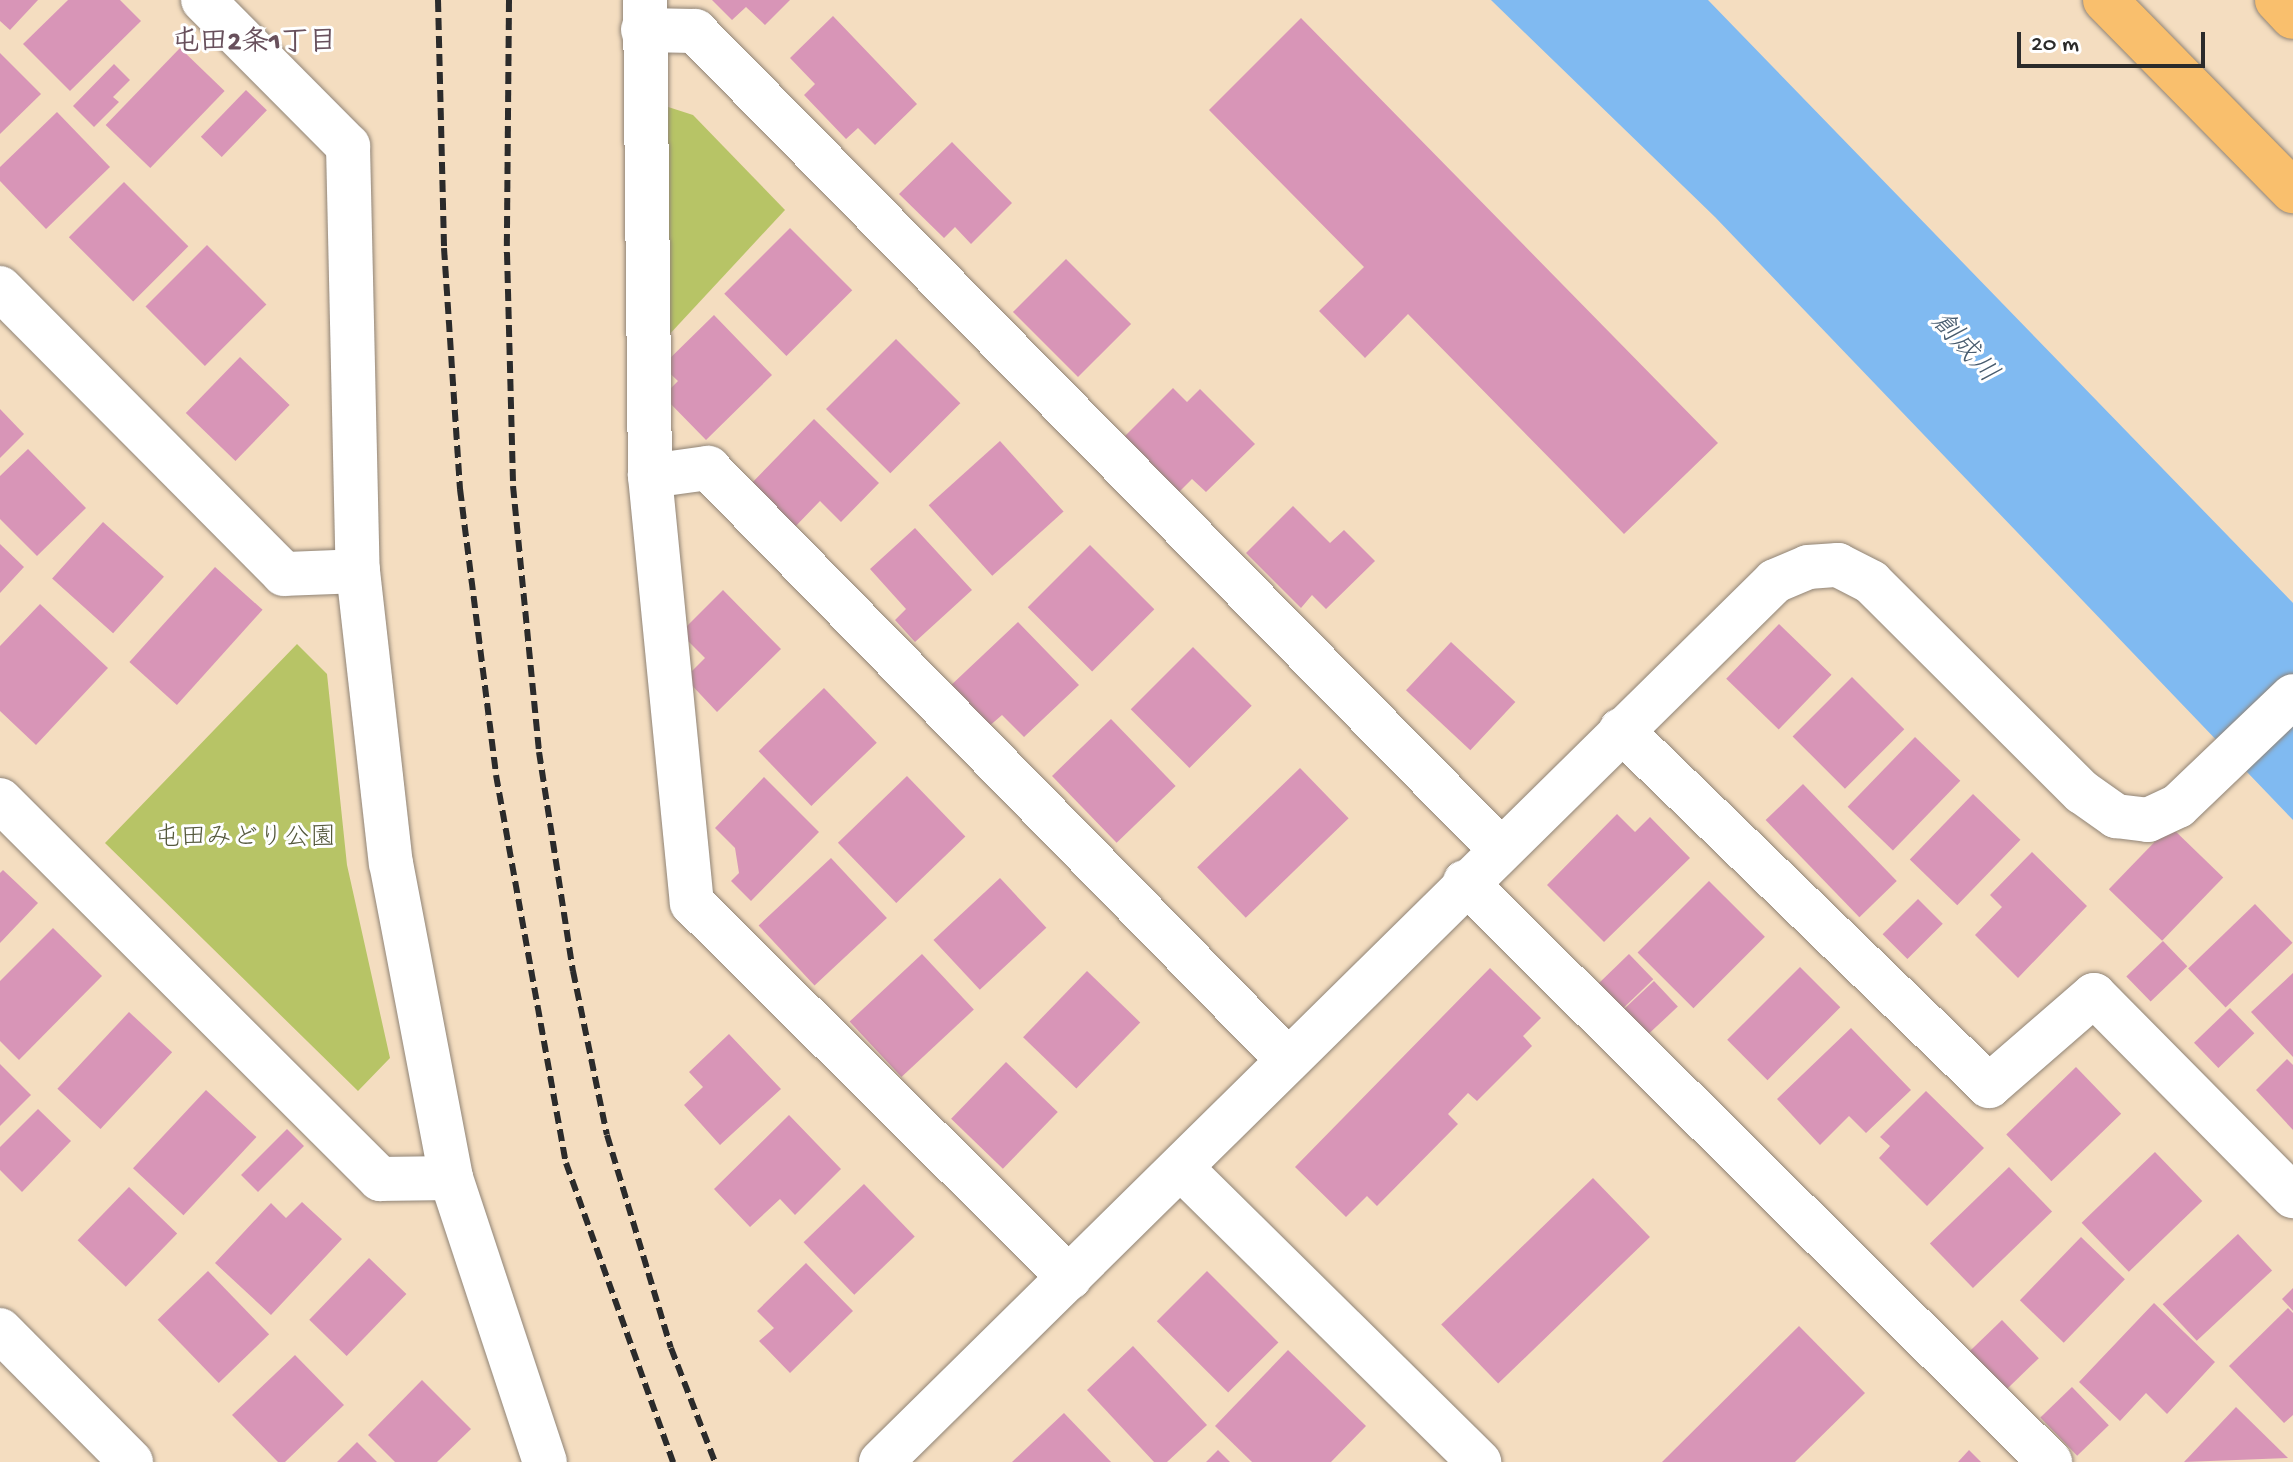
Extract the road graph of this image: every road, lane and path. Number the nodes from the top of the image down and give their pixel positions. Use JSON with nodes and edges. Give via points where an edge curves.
{"nodes":[{"id":1,"x":203,"y":0,"type":"edge"},
{"id":2,"x":2105,"y":0,"type":"edge"},
{"id":3,"x":2277,"y":0,"type":"edge"},
{"id":4,"x":644,"y":15,"type":"edge"},
{"id":5,"x":2293,"y":17,"type":"edge"},
{"id":6,"x":2293,"y":191,"type":"edge"},
{"id":7,"x":0,"y":288,"type":"edge"},
{"id":8,"x":650,"y":476,"type":"junction"},
{"id":9,"x":358,"y":571,"type":"junction"},
{"id":10,"x":2293,"y":696,"type":"edge"},
{"id":11,"x":1621,"y":730,"type":"junction"},
{"id":12,"x":0,"y":800,"type":"edge"},
{"id":13,"x":1499,"y":848,"type":"junction"},
{"id":14,"x":1465,"y":882,"type":"junction"},
{"id":15,"x":1286,"y":1058,"type":"junction"},
{"id":16,"x":1181,"y":1168,"type":"junction"},
{"id":17,"x":451,"y":1178,"type":"junction"},
{"id":18,"x":2293,"y":1196,"type":"edge"},
{"id":19,"x":1070,"y":1278,"type":"junction"},
{"id":20,"x":8,"y":1353,"type":"edge"},
{"id":21,"x":1471,"y":1459,"type":"edge"},
{"id":22,"x":131,"y":1462,"type":"edge"},
{"id":23,"x":545,"y":1462,"type":"edge"},
{"id":24,"x":881,"y":1462,"type":"edge"},
{"id":25,"x":2050,"y":1462,"type":"edge"}],
"edges":[{"from":1,"to":9,"type":"street","via":[[348,146]]},
{"from":2,"to":6,"type":"highway"},
{"from":3,"to":5,"type":"highway"},
{"from":4,"to":8,"type":"street"},
{"from":4,"to":13,"type":"street","via":[[695,31]]},
{"from":7,"to":9,"type":"street","via":[[284,574]]},
{"from":8,"to":15,"type":"street","via":[[708,468]]},
{"from":8,"to":19,"type":"street","via":[[692,903]]},
{"from":9,"to":17,"type":"street","via":[[391,863]]},
{"from":10,"to":11,"type":"street","via":[[2178,806],[2148,820],[2116,816],[2082,792],[1871,582],[1838,565],[1808,567],[1775,581]]},
{"from":11,"to":13,"type":"street"},
{"from":11,"to":18,"type":"street","via":[[1989,1086],[2094,995]]},
{"from":12,"to":17,"type":"street","via":[[380,1179]]},
{"from":13,"to":14,"type":"street"},
{"from":14,"to":15,"type":"street"},
{"from":14,"to":25,"type":"street"},
{"from":15,"to":16,"type":"street"},
{"from":16,"to":19,"type":"street"},
{"from":16,"to":21,"type":"street"},
{"from":17,"to":23,"type":"street"},
{"from":19,"to":24,"type":"street"},
{"from":20,"to":22,"type":"street"}]}
